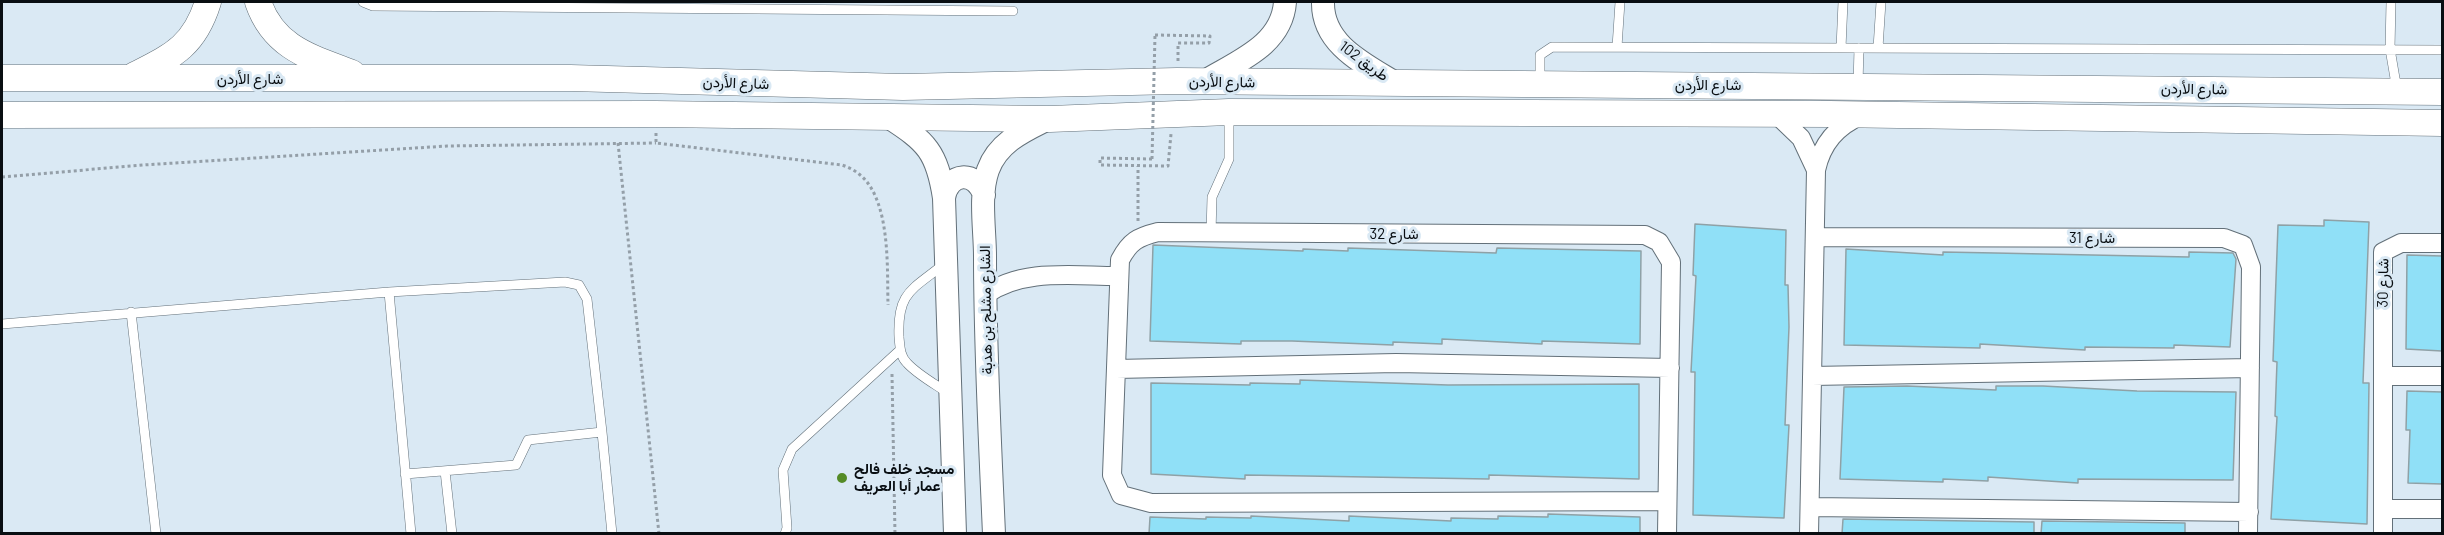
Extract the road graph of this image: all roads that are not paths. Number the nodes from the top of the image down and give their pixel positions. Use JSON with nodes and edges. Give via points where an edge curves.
{"nodes":[{"id":1,"x":208,"y":2,"type":"edge"},
{"id":2,"x":258,"y":2,"type":"edge"},
{"id":3,"x":363,"y":2,"type":"edge"},
{"id":4,"x":1285,"y":2,"type":"edge"},
{"id":5,"x":1323,"y":2,"type":"edge"},
{"id":6,"x":1620,"y":2,"type":"edge"},
{"id":7,"x":1843,"y":2,"type":"edge"},
{"id":8,"x":1881,"y":2,"type":"edge"},
{"id":9,"x":2391,"y":2,"type":"edge"},
{"id":10,"x":436,"y":4,"type":"edge"},
{"id":11,"x":1013,"y":12,"type":"dead end"},
{"id":12,"x":1617,"y":47,"type":"junction"},
{"id":13,"x":1841,"y":48,"type":"junction"},
{"id":14,"x":1858,"y":48,"type":"junction"},
{"id":15,"x":1878,"y":48,"type":"junction"},
{"id":16,"x":2390,"y":49,"type":"junction"},
{"id":17,"x":2442,"y":50,"type":"edge"},
{"id":18,"x":2,"y":78,"type":"edge"},
{"id":19,"x":129,"y":78,"type":"junction"},
{"id":20,"x":570,"y":78,"type":"junction"},
{"id":21,"x":369,"y":80,"type":"junction"},
{"id":22,"x":1205,"y":81,"type":"junction"},
{"id":23,"x":1397,"y":84,"type":"junction"},
{"id":24,"x":1540,"y":85,"type":"junction"},
{"id":25,"x":1858,"y":85,"type":"junction"},
{"id":26,"x":2277,"y":90,"type":"junction"},
{"id":27,"x":2342,"y":92,"type":"junction"},
{"id":28,"x":2397,"y":92,"type":"junction"},
{"id":29,"x":2442,"y":92,"type":"edge"},
{"id":30,"x":1229,"y":112,"type":"junction"},
{"id":31,"x":1776,"y":114,"type":"junction"},
{"id":32,"x":2,"y":115,"type":"edge"},
{"id":33,"x":1862,"y":115,"type":"junction"},
{"id":34,"x":467,"y":116,"type":"junction"},
{"id":35,"x":888,"y":117,"type":"junction"},
{"id":36,"x":1050,"y":118,"type":"junction"},
{"id":37,"x":2276,"y":120,"type":"junction"},
{"id":38,"x":2337,"y":122,"type":"junction"},
{"id":39,"x":2442,"y":123,"type":"edge"},
{"id":40,"x":1816,"y":170,"type":"junction"},
{"id":41,"x":984,"y":195,"type":"junction"},
{"id":42,"x":944,"y":198,"type":"junction"},
{"id":43,"x":1211,"y":233,"type":"junction"},
{"id":44,"x":1815,"y":237,"type":"junction"},
{"id":45,"x":2442,"y":243,"type":"edge"},
{"id":46,"x":946,"y":263,"type":"junction"},
{"id":47,"x":1117,"y":276,"type":"junction"},
{"id":48,"x":389,"y":292,"type":"junction"},
{"id":49,"x":985,"y":295,"type":"junction"},
{"id":50,"x":132,"y":312,"type":"junction"},
{"id":51,"x":2,"y":324,"type":"edge"},
{"id":52,"x":900,"y":350,"type":"junction"},
{"id":53,"x":1670,"y":368,"type":"junction"},
{"id":54,"x":2250,"y":368,"type":"junction"},
{"id":55,"x":1116,"y":369,"type":"junction"},
{"id":56,"x":1812,"y":376,"type":"junction"},
{"id":57,"x":2384,"y":376,"type":"junction"},
{"id":58,"x":2442,"y":376,"type":"edge"},
{"id":59,"x":950,"y":394,"type":"junction"},
{"id":60,"x":602,"y":432,"type":"junction"},
{"id":61,"x":445,"y":471,"type":"junction"},
{"id":62,"x":405,"y":474,"type":"junction"},
{"id":63,"x":1667,"y":501,"type":"junction"},
{"id":64,"x":1810,"y":507,"type":"junction"},
{"id":65,"x":2384,"y":509,"type":"junction"},
{"id":66,"x":2442,"y":509,"type":"edge"},
{"id":67,"x":2248,"y":512,"type":"junction"},
{"id":68,"x":156,"y":534,"type":"edge"},
{"id":69,"x":411,"y":534,"type":"edge"},
{"id":70,"x":452,"y":534,"type":"edge"},
{"id":71,"x":612,"y":534,"type":"edge"},
{"id":72,"x":785,"y":534,"type":"edge"},
{"id":73,"x":955,"y":534,"type":"edge"},
{"id":74,"x":994,"y":534,"type":"edge"},
{"id":75,"x":1667,"y":534,"type":"edge"},
{"id":76,"x":1809,"y":534,"type":"edge"},
{"id":77,"x":2248,"y":534,"type":"edge"},
{"id":78,"x":2384,"y":534,"type":"edge"}],
"edges":[{"from":1,"to":19,"type":"main road","via":[[198,28],[175,55]]},
{"from":2,"to":21,"type":"main road","via":[[279,39]]},
{"from":3,"to":10,"type":"lane","via":[[373,6]]},
{"from":4,"to":22,"type":"street","via":[[1281,23],[1273,36]]},
{"from":5,"to":23,"type":"street","name":"طريق 102","via":[[1326,22],[1339,44]]},
{"from":6,"to":12,"type":"lane"},
{"from":7,"to":13,"type":"lane"},
{"from":8,"to":15,"type":"lane"},
{"from":9,"to":16,"type":"lane"},
{"from":10,"to":11,"type":"lane"},
{"from":12,"to":13,"type":"lane"},
{"from":12,"to":24,"type":"lane","via":[[1548,48],[1540,55]]},
{"from":13,"to":14,"type":"lane"},
{"from":14,"to":15,"type":"lane"},
{"from":14,"to":25,"type":"lane"},
{"from":15,"to":16,"type":"lane"},
{"from":16,"to":17,"type":"lane"},
{"from":16,"to":28,"type":"lane"},
{"from":18,"to":19,"type":"main road","name":"شارع الأردن"},
{"from":19,"to":21,"type":"main road","name":"شارع الأردن"},
{"from":20,"to":21,"type":"main road","name":"شارع الأردن"},
{"from":20,"to":22,"type":"main road","name":"شارع الأردن","via":[[903,87]]},
{"from":20,"to":34,"type":"main road","via":[[580,82],[587,92],[584,105],[504,107]]},
{"from":22,"to":23,"type":"main road","name":"شارع الأردن"},
{"from":23,"to":24,"type":"main road","name":"شارع الأردن"},
{"from":24,"to":25,"type":"main road","name":"شارع الأردن"},
{"from":25,"to":26,"type":"main road","name":"شارع الأردن"},
{"from":26,"to":27,"type":"main road","name":"شارع الأردن"},
{"from":26,"to":37,"type":"main road","via":[[2287,96],[2290,106],[2285,116]]},
{"from":27,"to":28,"type":"main road","name":"شارع الأردن"},
{"from":27,"to":38,"type":"main road","via":[[2331,103],[2331,114]]},
{"from":28,"to":29,"type":"main road","name":"شارع الأردن"},
{"from":30,"to":31,"type":"main road","name":"شارع الأردن"},
{"from":30,"to":36,"type":"main road","name":"شارع الأردن"},
{"from":30,"to":43,"type":"lane","via":[[1229,159],[1212,197]]},
{"from":31,"to":33,"type":"main road","name":"شارع الأردن"},
{"from":31,"to":40,"type":"street","via":[[1801,138]]},
{"from":32,"to":34,"type":"main road","name":"شارع الأردن"},
{"from":33,"to":37,"type":"main road","name":"شارع الأردن"},
{"from":33,"to":40,"type":"street","via":[[1843,125],[1828,140]]},
{"from":34,"to":35,"type":"main road","name":"شارع الأردن"},
{"from":35,"to":36,"type":"main road","name":"شارع الأردن"},
{"from":35,"to":42,"type":"street","via":[[932,153],[940,168]]},
{"from":36,"to":41,"type":"street","name":"الشارع مشلح بن هدبة","via":[[1006,143],[987,171]]},
{"from":37,"to":38,"type":"main road","name":"شارع الأردن"},
{"from":38,"to":39,"type":"main road","name":"شارع الأردن"},
{"from":40,"to":44,"type":"street"},
{"from":41,"to":42,"type":"street","via":[[981,185],[963,176],[946,188]]},
{"from":41,"to":49,"type":"street","name":"الشارع مشلح بن هدبة"},
{"from":42,"to":46,"type":"street"},
{"from":43,"to":47,"type":"street","name":"شارع 32","via":[[1158,232],[1137,237],[1127,246]]},
{"from":43,"to":53,"type":"street","name":"شارع 32","via":[[1645,235],[1659,242],[1671,262]]},
{"from":44,"to":54,"type":"street","name":"شارع 31","via":[[2224,238],[2243,245],[2251,267]]},
{"from":44,"to":56,"type":"street"},
{"from":45,"to":57,"type":"street","name":"شارع 30","via":[[2401,243],[2383,252]]},
{"from":46,"to":52,"type":"lane","via":[[901,303]]},
{"from":46,"to":59,"type":"street"},
{"from":47,"to":49,"type":"street","via":[[1026,277],[1004,283]]},
{"from":47,"to":55,"type":"street"},
{"from":48,"to":50,"type":"lane"},
{"from":48,"to":60,"type":"lane","via":[[565,282],[579,285],[587,298]]},
{"from":48,"to":62,"type":"lane"},
{"from":49,"to":74,"type":"street","name":"الشارع مشلح بن هدبة"},
{"from":50,"to":51,"type":"lane"},
{"from":50,"to":68,"type":"lane"},
{"from":52,"to":59,"type":"lane","via":[[910,366]]},
{"from":52,"to":72,"type":"lane","via":[[792,449],[783,470]]},
{"from":53,"to":55,"type":"street","via":[[1396,363]]},
{"from":53,"to":63,"type":"street","name":"شارع 32"},
{"from":54,"to":56,"type":"street"},
{"from":54,"to":67,"type":"street","name":"شارع 31"},
{"from":55,"to":63,"type":"street","via":[[1112,475],[1121,495],[1151,503]]},
{"from":56,"to":64,"type":"street"},
{"from":57,"to":58,"type":"street"},
{"from":57,"to":65,"type":"street","name":"شارع 30"},
{"from":59,"to":73,"type":"street"},
{"from":60,"to":61,"type":"lane","via":[[528,440],[516,465]]},
{"from":60,"to":71,"type":"lane"},
{"from":61,"to":62,"type":"lane"},
{"from":61,"to":70,"type":"lane"},
{"from":62,"to":69,"type":"lane"},
{"from":63,"to":75,"type":"street","name":"شارع 32"},
{"from":64,"to":67,"type":"street"},
{"from":64,"to":76,"type":"street"},
{"from":65,"to":66,"type":"street"},
{"from":65,"to":78,"type":"street","name":"شارع 30"},
{"from":67,"to":77,"type":"street","name":"شارع 31"}]}
